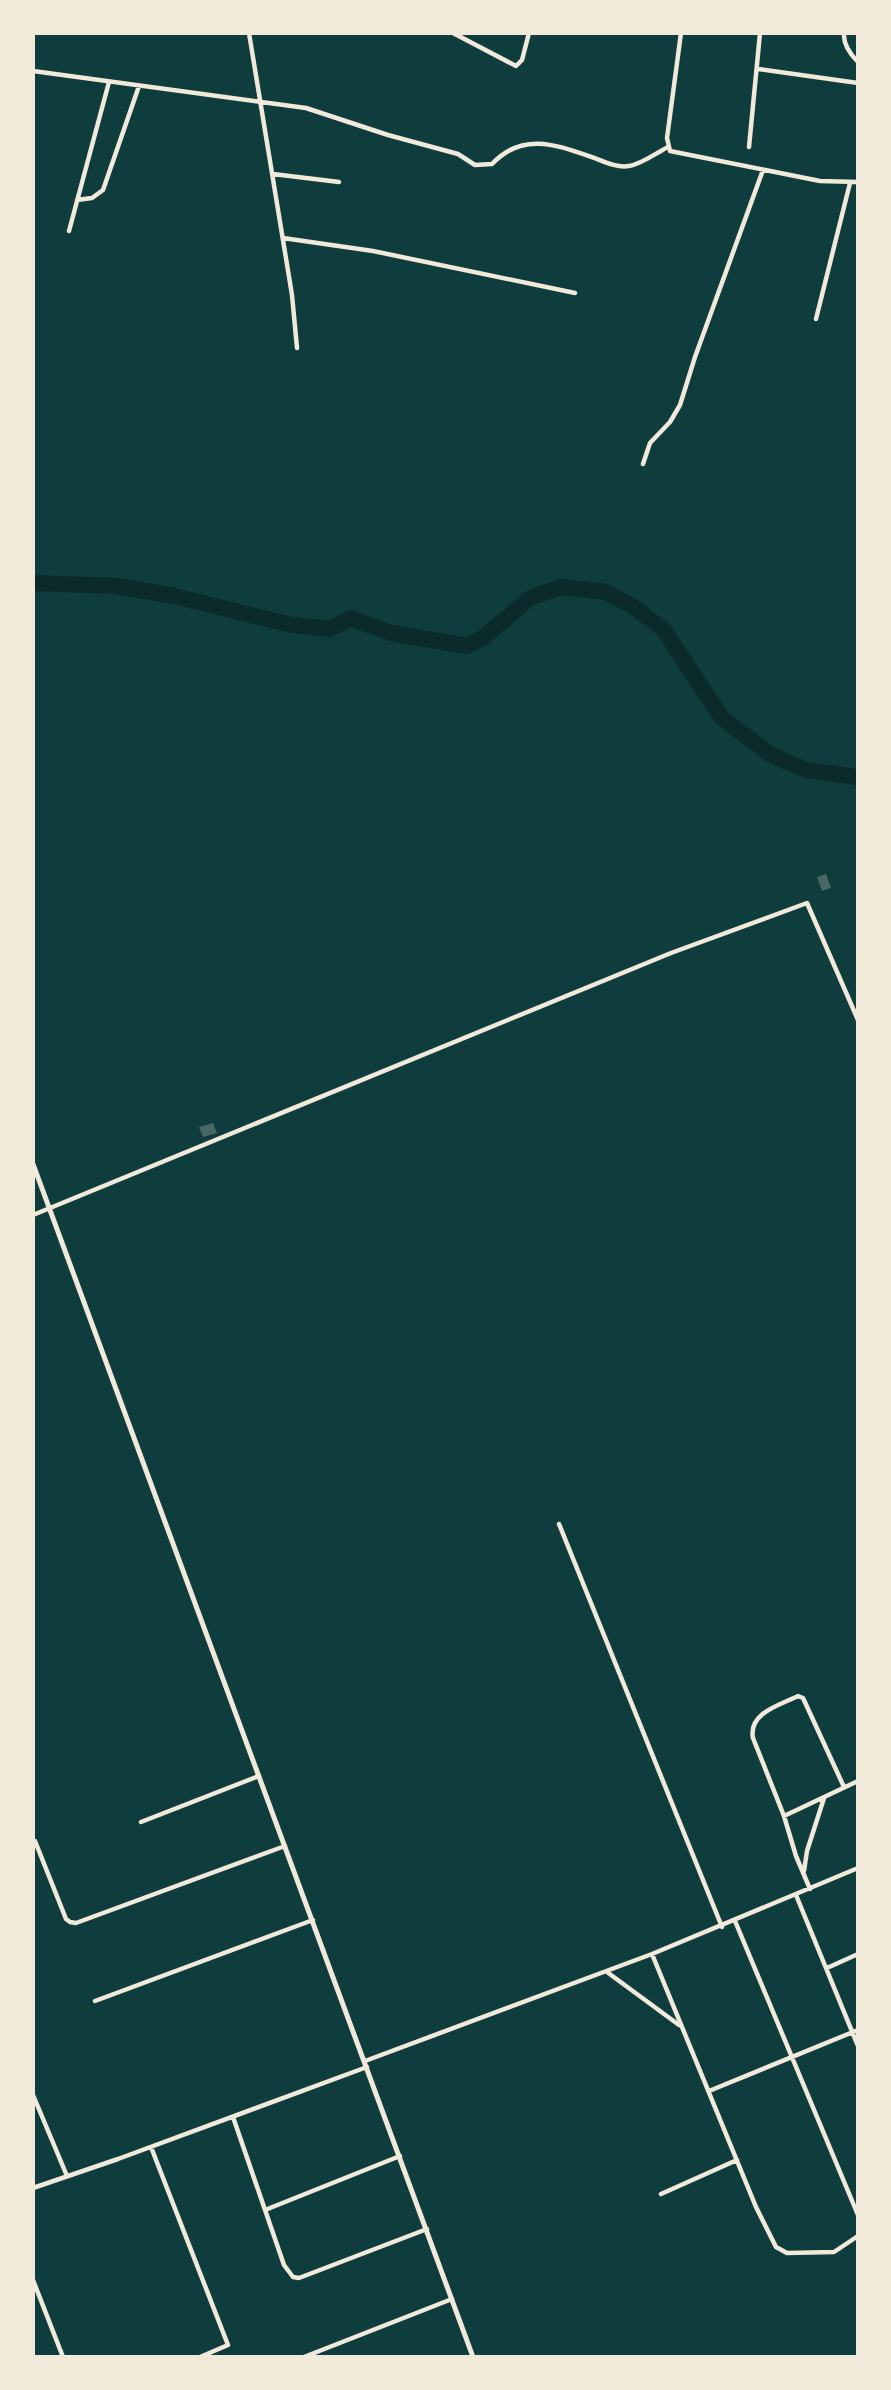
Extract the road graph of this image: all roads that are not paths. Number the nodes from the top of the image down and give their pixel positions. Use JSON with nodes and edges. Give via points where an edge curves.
{"nodes":[{"id":1,"x":249,"y":33,"type":"edge"},
{"id":2,"x":453,"y":33,"type":"edge"},
{"id":3,"x":529,"y":33,"type":"edge"},
{"id":4,"x":681,"y":33,"type":"edge"},
{"id":5,"x":760,"y":33,"type":"edge"},
{"id":6,"x":844,"y":33,"type":"edge"},
{"id":7,"x":858,"y":62,"type":"edge"},
{"id":8,"x":758,"y":69,"type":"junction"},
{"id":9,"x":33,"y":71,"type":"edge"},
{"id":10,"x":109,"y":82,"type":"junction"},
{"id":11,"x":858,"y":83,"type":"edge"},
{"id":12,"x":139,"y":86,"type":"junction"},
{"id":13,"x":262,"y":102,"type":"junction"},
{"id":14,"x":668,"y":147,"type":"junction"},
{"id":15,"x":750,"y":147,"type":"dead end"},
{"id":16,"x":763,"y":170,"type":"junction"},
{"id":17,"x":273,"y":174,"type":"junction"},
{"id":18,"x":339,"y":182,"type":"dead end"},
{"id":19,"x":858,"y":182,"type":"edge"},
{"id":20,"x":850,"y":183,"type":"junction"},
{"id":21,"x":77,"y":200,"type":"junction"},
{"id":22,"x":69,"y":231,"type":"dead end"},
{"id":23,"x":283,"y":238,"type":"junction"},
{"id":24,"x":575,"y":293,"type":"dead end"},
{"id":25,"x":816,"y":319,"type":"dead end"},
{"id":26,"x":297,"y":348,"type":"dead end"},
{"id":27,"x":643,"y":464,"type":"dead end"},
{"id":28,"x":858,"y":1020,"type":"edge"},
{"id":29,"x":33,"y":1164,"type":"edge"},
{"id":30,"x":51,"y":1208,"type":"junction"},
{"id":31,"x":33,"y":1215,"type":"edge"},
{"id":32,"x":559,"y":1524,"type":"dead end"},
{"id":33,"x":259,"y":1776,"type":"junction"},
{"id":34,"x":858,"y":1781,"type":"edge"},
{"id":35,"x":844,"y":1787,"type":"junction"},
{"id":36,"x":824,"y":1798,"type":"junction"},
{"id":37,"x":784,"y":1816,"type":"junction"},
{"id":38,"x":141,"y":1822,"type":"dead end"},
{"id":39,"x":35,"y":1841,"type":"dead end"},
{"id":40,"x":285,"y":1846,"type":"junction"},
{"id":41,"x":856,"y":1868,"type":"edge"},
{"id":42,"x":804,"y":1871,"type":"junction"},
{"id":43,"x":858,"y":1875,"type":"edge"},
{"id":44,"x":810,"y":1889,"type":"junction"},
{"id":45,"x":796,"y":1895,"type":"junction"},
{"id":46,"x":313,"y":1920,"type":"junction"},
{"id":47,"x":734,"y":1921,"type":"junction"},
{"id":48,"x":722,"y":1927,"type":"junction"},
{"id":49,"x":652,"y":1954,"type":"junction"},
{"id":50,"x":858,"y":1954,"type":"edge"},
{"id":51,"x":827,"y":1968,"type":"junction"},
{"id":52,"x":606,"y":1972,"type":"junction"},
{"id":53,"x":95,"y":2001,"type":"dead end"},
{"id":54,"x":681,"y":2026,"type":"junction"},
{"id":55,"x":855,"y":2031,"type":"edge"},
{"id":56,"x":858,"y":2046,"type":"edge"},
{"id":57,"x":792,"y":2056,"type":"junction"},
{"id":58,"x":366,"y":2064,"type":"junction"},
{"id":59,"x":709,"y":2091,"type":"junction"},
{"id":60,"x":33,"y":2095,"type":"edge"},
{"id":61,"x":233,"y":2117,"type":"junction"},
{"id":62,"x":151,"y":2147,"type":"junction"},
{"id":63,"x":400,"y":2156,"type":"junction"},
{"id":64,"x":737,"y":2160,"type":"junction"},
{"id":65,"x":67,"y":2176,"type":"junction"},
{"id":66,"x":33,"y":2188,"type":"edge"},
{"id":67,"x":661,"y":2194,"type":"dead end"},
{"id":68,"x":265,"y":2210,"type":"junction"},
{"id":69,"x":858,"y":2216,"type":"edge"},
{"id":70,"x":427,"y":2230,"type":"junction"},
{"id":71,"x":858,"y":2236,"type":"edge"},
{"id":72,"x":33,"y":2280,"type":"edge"},
{"id":73,"x":452,"y":2299,"type":"junction"},
{"id":74,"x":63,"y":2357,"type":"edge"},
{"id":75,"x":200,"y":2357,"type":"edge"},
{"id":76,"x":304,"y":2357,"type":"edge"},
{"id":77,"x":473,"y":2357,"type":"edge"}],
"edges":[{"from":1,"to":13,"type":"street"},
{"from":2,"to":3,"type":"street","via":[[513,65],[522,60]]},
{"from":4,"to":14,"type":"street"},
{"from":5,"to":8,"type":"street"},
{"from":6,"to":7,"type":"street","via":[[849,54]]},
{"from":8,"to":11,"type":"street"},
{"from":8,"to":15,"type":"street"},
{"from":9,"to":10,"type":"street"},
{"from":10,"to":12,"type":"street"},
{"from":10,"to":21,"type":"street"},
{"from":12,"to":13,"type":"street"},
{"from":12,"to":21,"type":"street","via":[[103,190],[92,198]]},
{"from":13,"to":14,"type":"street","via":[[341,118],[458,154],[475,165],[492,164],[504,150],[528,144],[558,146],[627,167]]},
{"from":13,"to":17,"type":"street"},
{"from":14,"to":16,"type":"street"},
{"from":16,"to":20,"type":"street"},
{"from":16,"to":27,"type":"street","via":[[680,405],[650,443]]},
{"from":17,"to":18,"type":"street"},
{"from":17,"to":23,"type":"street"},
{"from":19,"to":20,"type":"street"},
{"from":20,"to":25,"type":"street"},
{"from":21,"to":22,"type":"street"},
{"from":23,"to":24,"type":"street","via":[[373,251]]},
{"from":23,"to":26,"type":"street"},
{"from":28,"to":30,"type":"street","via":[[807,903],[671,953]]},
{"from":29,"to":30,"type":"street"},
{"from":30,"to":31,"type":"street"},
{"from":30,"to":33,"type":"street"},
{"from":32,"to":48,"type":"street"},
{"from":33,"to":38,"type":"street"},
{"from":33,"to":40,"type":"street"},
{"from":34,"to":35,"type":"street"},
{"from":35,"to":36,"type":"street"},
{"from":35,"to":37,"type":"street","via":[[805,1701],[797,1696],[757,1718],[751,1730]]},
{"from":36,"to":37,"type":"street"},
{"from":36,"to":42,"type":"street"},
{"from":37,"to":42,"type":"street"},
{"from":39,"to":40,"type":"street","via":[[66,1919],[76,1923]]},
{"from":40,"to":46,"type":"street"},
{"from":41,"to":43,"type":"street"},
{"from":41,"to":44,"type":"street"},
{"from":42,"to":44,"type":"street"},
{"from":44,"to":45,"type":"street"},
{"from":45,"to":47,"type":"street"},
{"from":45,"to":51,"type":"street"},
{"from":46,"to":53,"type":"street"},
{"from":46,"to":58,"type":"street"},
{"from":47,"to":48,"type":"street"},
{"from":47,"to":57,"type":"street"},
{"from":48,"to":49,"type":"street"},
{"from":49,"to":52,"type":"street"},
{"from":49,"to":54,"type":"street"},
{"from":50,"to":51,"type":"street"},
{"from":51,"to":55,"type":"street"},
{"from":52,"to":54,"type":"street"},
{"from":52,"to":58,"type":"street"},
{"from":54,"to":59,"type":"street"},
{"from":55,"to":56,"type":"street"},
{"from":55,"to":57,"type":"street"},
{"from":57,"to":59,"type":"street"},
{"from":57,"to":69,"type":"street"},
{"from":58,"to":61,"type":"street"},
{"from":58,"to":63,"type":"street"},
{"from":59,"to":64,"type":"street"},
{"from":60,"to":65,"type":"street"},
{"from":61,"to":62,"type":"street"},
{"from":61,"to":68,"type":"street"},
{"from":62,"to":65,"type":"street"},
{"from":62,"to":75,"type":"street","via":[[228,2345]]},
{"from":63,"to":68,"type":"street"},
{"from":63,"to":70,"type":"street"},
{"from":64,"to":67,"type":"street"},
{"from":64,"to":71,"type":"street","via":[[766,2229],[781,2251],[834,2252]]},
{"from":65,"to":66,"type":"street"},
{"from":68,"to":70,"type":"street","via":[[284,2265],[289,2274],[299,2278]]},
{"from":70,"to":73,"type":"street"},
{"from":72,"to":74,"type":"street"},
{"from":73,"to":76,"type":"street"},
{"from":73,"to":77,"type":"street"}]}
